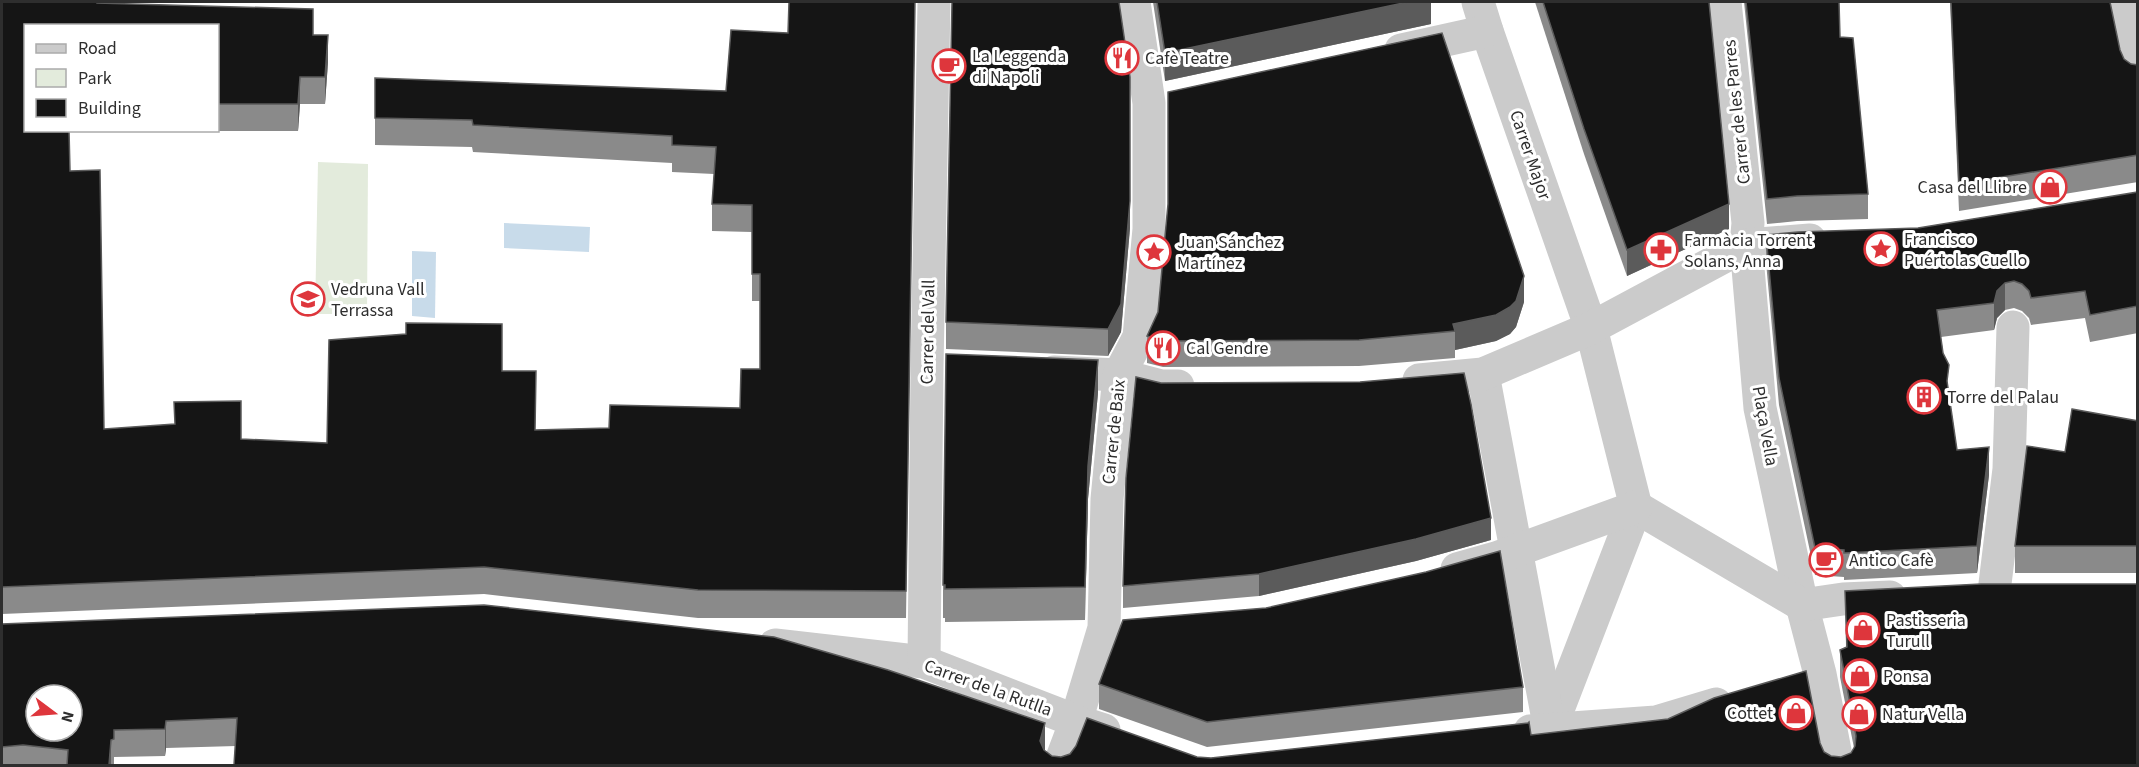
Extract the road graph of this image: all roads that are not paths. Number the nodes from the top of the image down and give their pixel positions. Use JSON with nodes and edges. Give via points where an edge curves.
{"nodes":[{"id":1,"x":934,"y":2,"type":"edge"},
{"id":2,"x":1134,"y":2,"type":"edge"},
{"id":3,"x":1725,"y":2,"type":"edge"},
{"id":4,"x":2124,"y":2,"type":"edge"},
{"id":5,"x":1482,"y":16,"type":"edge"},
{"id":6,"x":1370,"y":56,"type":"edge"},
{"id":7,"x":2138,"y":74,"type":"edge"},
{"id":8,"x":1752,"y":237,"type":"junction"},
{"id":9,"x":1844,"y":239,"type":"edge"},
{"id":10,"x":1587,"y":318,"type":"junction"},
{"id":11,"x":2013,"y":327,"type":"dead end"},
{"id":12,"x":1024,"y":370,"type":"edge"},
{"id":13,"x":1483,"y":374,"type":"junction"},
{"id":14,"x":1119,"y":375,"type":"junction"},
{"id":15,"x":1394,"y":382,"type":"edge"},
{"id":16,"x":1206,"y":386,"type":"edge"},
{"id":17,"x":1636,"y":507,"type":"junction"},
{"id":18,"x":1506,"y":555,"type":"junction"},
{"id":19,"x":1431,"y":576,"type":"edge"},
{"id":20,"x":2026,"y":592,"type":"edge"},
{"id":21,"x":1923,"y":595,"type":"edge"},
{"id":22,"x":1802,"y":606,"type":"junction"},
{"id":23,"x":1138,"y":625,"type":"edge"},
{"id":24,"x":1104,"y":628,"type":"junction"},
{"id":25,"x":744,"y":642,"type":"edge"},
{"id":26,"x":924,"y":662,"type":"junction"},
{"id":27,"x":1820,"y":674,"type":"junction"},
{"id":28,"x":1787,"y":684,"type":"edge"},
{"id":29,"x":1743,"y":696,"type":"edge"},
{"id":30,"x":1076,"y":721,"type":"junction"},
{"id":31,"x":1527,"y":732,"type":"junction"},
{"id":32,"x":1136,"y":742,"type":"edge"},
{"id":33,"x":1059,"y":765,"type":"edge"},
{"id":34,"x":1838,"y":765,"type":"edge"}],
"edges":[{"from":1,"to":26,"type":"street","name":"Carrer del Vall","via":[[940,367]]},
{"from":2,"to":14,"type":"street","name":"Carrer de Baix","via":[[1161,100],[1139,337]]},
{"from":3,"to":8,"type":"street","name":"Carrer de les Parres"},
{"from":4,"to":7,"type":"street"},
{"from":5,"to":6,"type":"street"},
{"from":5,"to":10,"type":"street","name":"Carrer Major"},
{"from":8,"to":9,"type":"street"},
{"from":8,"to":10,"type":"street"},
{"from":8,"to":22,"type":"street","name":"Plaça Vella","via":[[1760,408]]},
{"from":10,"to":13,"type":"street"},
{"from":10,"to":17,"type":"street"},
{"from":11,"to":20,"type":"street","via":[[2009,469],[1981,592]]},
{"from":12,"to":14,"type":"street"},
{"from":13,"to":15,"type":"street"},
{"from":13,"to":18,"type":"street"},
{"from":14,"to":16,"type":"street","via":[[1161,386]]},
{"from":14,"to":24,"type":"street","name":"Carrer de Baix","via":[[1107,499]]},
{"from":17,"to":18,"type":"street"},
{"from":17,"to":22,"type":"street"},
{"from":17,"to":31,"type":"street"},
{"from":18,"to":19,"type":"street"},
{"from":18,"to":31,"type":"street"},
{"from":21,"to":22,"type":"street","via":[[1843,599]]},
{"from":22,"to":27,"type":"street","name":"Plaça Vella"},
{"from":23,"to":24,"type":"street"},
{"from":24,"to":30,"type":"street","name":"Carrer de Baix"},
{"from":25,"to":26,"type":"street","name":"Carrer de la Rutlla"},
{"from":26,"to":30,"type":"street","name":"Carrer de la Rutlla"},
{"from":27,"to":28,"type":"street"},
{"from":27,"to":34,"type":"street","name":"Plaça Vella"},
{"from":29,"to":31,"type":"street","via":[[1656,722]]},
{"from":30,"to":32,"type":"street","name":"Carrer de la Rutlla"},
{"from":30,"to":33,"type":"street","name":"Carrer de Baix"}]}
